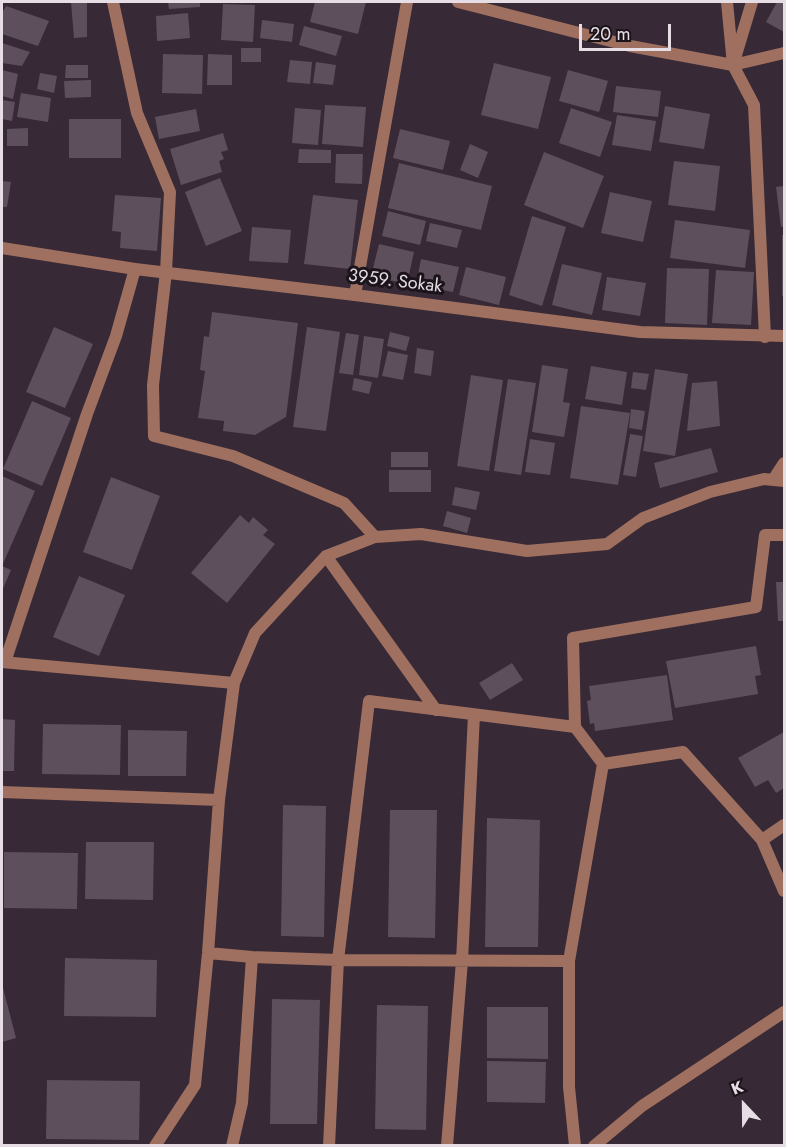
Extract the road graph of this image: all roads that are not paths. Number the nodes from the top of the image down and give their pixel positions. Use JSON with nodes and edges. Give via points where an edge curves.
{"nodes":[{"id":1,"x":113,"y":2,"type":"edge"},
{"id":2,"x":407,"y":2,"type":"edge"},
{"id":3,"x":458,"y":2,"type":"edge"},
{"id":4,"x":727,"y":2,"type":"edge"},
{"id":5,"x":752,"y":2,"type":"edge"},
{"id":6,"x":784,"y":53,"type":"edge"},
{"id":7,"x":733,"y":65,"type":"junction"},
{"id":8,"x":2,"y":248,"type":"edge"},
{"id":9,"x":135,"y":270,"type":"junction"},
{"id":10,"x":166,"y":273,"type":"junction"},
{"id":11,"x":355,"y":295,"type":"junction"},
{"id":12,"x":784,"y":336,"type":"edge"},
{"id":13,"x":765,"y":337,"type":"junction"},
{"id":14,"x":784,"y":463,"type":"edge"},
{"id":15,"x":779,"y":481,"type":"edge"},
{"id":16,"x":784,"y":535,"type":"edge"},
{"id":17,"x":375,"y":537,"type":"junction"},
{"id":18,"x":326,"y":556,"type":"junction"},
{"id":19,"x":3,"y":662,"type":"edge"},
{"id":20,"x":234,"y":683,"type":"junction"},
{"id":21,"x":436,"y":710,"type":"junction"},
{"id":22,"x":474,"y":715,"type":"junction"},
{"id":23,"x":575,"y":727,"type":"junction"},
{"id":24,"x":603,"y":764,"type":"junction"},
{"id":25,"x":2,"y":792,"type":"edge"},
{"id":26,"x":219,"y":800,"type":"junction"},
{"id":27,"x":784,"y":825,"type":"edge"},
{"id":28,"x":762,"y":840,"type":"junction"},
{"id":29,"x":784,"y":891,"type":"edge"},
{"id":30,"x":208,"y":953,"type":"junction"},
{"id":31,"x":252,"y":957,"type":"junction"},
{"id":32,"x":338,"y":960,"type":"junction"},
{"id":33,"x":462,"y":961,"type":"junction"},
{"id":34,"x":569,"y":961,"type":"junction"},
{"id":35,"x":784,"y":1012,"type":"edge"},
{"id":36,"x":155,"y":1146,"type":"edge"},
{"id":37,"x":232,"y":1146,"type":"edge"},
{"id":38,"x":329,"y":1146,"type":"edge"},
{"id":39,"x":447,"y":1146,"type":"edge"},
{"id":40,"x":575,"y":1146,"type":"edge"},
{"id":41,"x":594,"y":1146,"type":"edge"}],
"edges":[{"from":1,"to":10,"type":"street","via":[[137,113],[170,192]]},
{"from":2,"to":11,"type":"street"},
{"from":3,"to":7,"type":"street","via":[[630,46]]},
{"from":4,"to":7,"type":"street"},
{"from":5,"to":7,"type":"street"},
{"from":6,"to":7,"type":"street"},
{"from":7,"to":13,"type":"street","via":[[754,105]]},
{"from":8,"to":9,"type":"street","name":"3959. Sokak"},
{"from":9,"to":10,"type":"street","name":"3959. Sokak"},
{"from":9,"to":19,"type":"street","via":[[116,336]]},
{"from":10,"to":11,"type":"street","name":"3959. Sokak"},
{"from":10,"to":17,"type":"street","via":[[153,385],[154,436],[233,456],[344,503]]},
{"from":11,"to":13,"type":"street","name":"3959. Sokak","via":[[640,332]]},
{"from":12,"to":13,"type":"street","name":"3959. Sokak"},
{"from":14,"to":15,"type":"street"},
{"from":15,"to":17,"type":"street","via":[[764,479],[710,492],[643,518],[607,544],[527,550],[421,534]]},
{"from":16,"to":23,"type":"street","via":[[765,535],[756,607],[573,638]]},
{"from":17,"to":18,"type":"street"},
{"from":18,"to":20,"type":"street","via":[[255,633]]},
{"from":18,"to":21,"type":"street"},
{"from":19,"to":20,"type":"street"},
{"from":20,"to":26,"type":"street"},
{"from":21,"to":22,"type":"street"},
{"from":21,"to":32,"type":"street","via":[[369,701]]},
{"from":22,"to":23,"type":"street"},
{"from":22,"to":33,"type":"street"},
{"from":23,"to":24,"type":"street"},
{"from":24,"to":28,"type":"street","via":[[683,752]]},
{"from":24,"to":34,"type":"street"},
{"from":25,"to":26,"type":"street"},
{"from":26,"to":30,"type":"street"},
{"from":27,"to":28,"type":"street"},
{"from":28,"to":29,"type":"street"},
{"from":30,"to":31,"type":"street"},
{"from":30,"to":36,"type":"street","via":[[195,1085]]},
{"from":31,"to":32,"type":"street"},
{"from":31,"to":37,"type":"street","via":[[242,1103]]},
{"from":32,"to":33,"type":"street"},
{"from":32,"to":38,"type":"street"},
{"from":33,"to":34,"type":"street"},
{"from":33,"to":39,"type":"street"},
{"from":34,"to":40,"type":"street","via":[[568,1087]]},
{"from":35,"to":41,"type":"street","via":[[642,1106]]}]}
